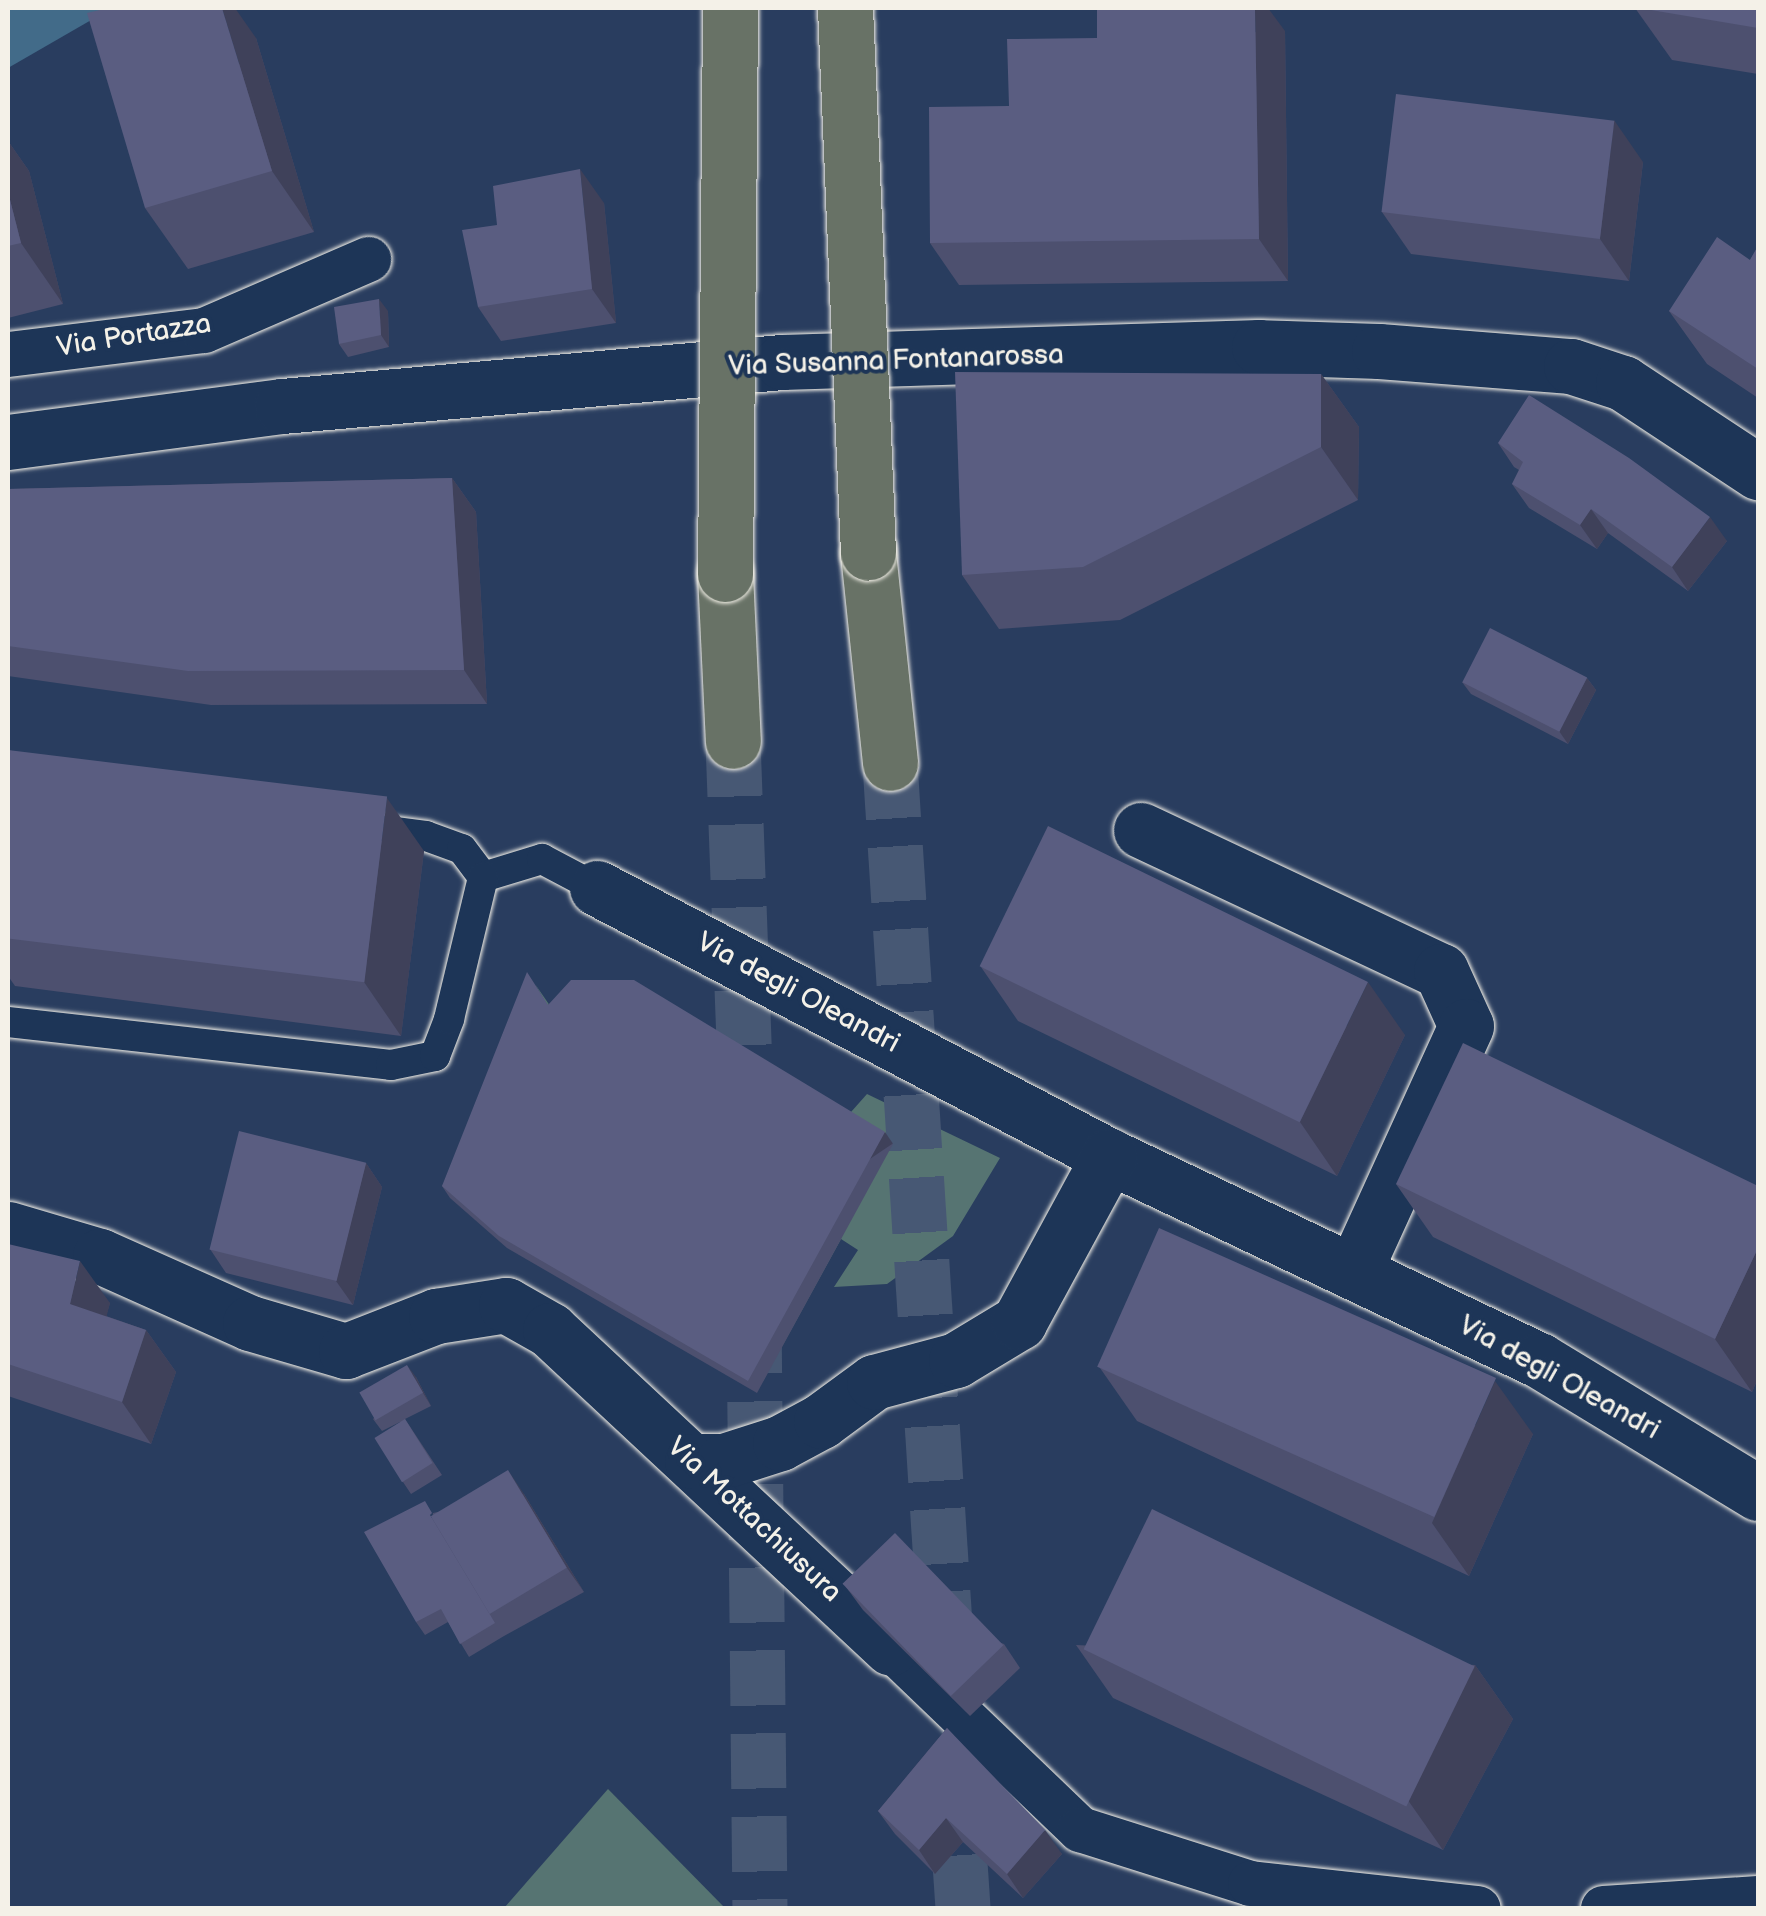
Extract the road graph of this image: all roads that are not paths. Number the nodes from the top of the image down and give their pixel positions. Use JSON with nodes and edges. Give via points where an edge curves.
{"nodes":[{"id":1,"x":730,"y":8,"type":"edge"},
{"id":2,"x":845,"y":8,"type":"edge"},
{"id":3,"x":368,"y":259,"type":"dead end"},
{"id":4,"x":8,"y":354,"type":"edge"},
{"id":5,"x":8,"y":442,"type":"edge"},
{"id":6,"x":1758,"y":472,"type":"edge"},
{"id":7,"x":733,"y":740,"type":"tunnel mouth"},
{"id":8,"x":890,"y":763,"type":"tunnel mouth"},
{"id":9,"x":350,"y":826,"type":"edge"},
{"id":10,"x":1141,"y":830,"type":"dead end"},
{"id":11,"x":483,"y":877,"type":"junction"},
{"id":12,"x":597,"y":888,"type":"joint"},
{"id":13,"x":8,"y":1022,"type":"edge"},
{"id":14,"x":1109,"y":1156,"type":"junction"},
{"id":15,"x":8,"y":1229,"type":"edge"},
{"id":16,"x":1354,"y":1272,"type":"junction"},
{"id":17,"x":692,"y":1461,"type":"junction"},
{"id":18,"x":1758,"y":1493,"type":"edge"},
{"id":19,"x":891,"y":1648,"type":"joint"},
{"id":20,"x":1758,"y":1898,"type":"edge"},
{"id":21,"x":1478,"y":1908,"type":"edge"},
{"id":22,"x":1603,"y":1908,"type":"edge"}],
"edges":[{"from":1,"to":7,"type":"highway","bridge":true,"via":[[726,574]]},
{"from":2,"to":8,"type":"highway","bridge":true,"via":[[868,554]]},
{"from":3,"to":4,"type":"street","name":"Via Portazza","via":[[204,330]]},
{"from":5,"to":6,"type":"street","name":"Via Susanna Fontanarossa","via":[[282,406],[782,362],[1259,347],[1571,366],[1623,384]]},
{"from":9,"to":11,"type":"lane","via":[[426,836],[462,849]]},
{"from":10,"to":16,"type":"street","via":[[1441,971],[1466,1026]]},
{"from":11,"to":12,"type":"lane","name":"Via degli Oleandri","via":[[542,859]]},
{"from":11,"to":13,"type":"lane","via":[[435,1056],[391,1065]]},
{"from":12,"to":14,"type":"street","name":"Via degli Oleandri"},
{"from":14,"to":16,"type":"street","name":"Via degli Oleandri"},
{"from":14,"to":17,"type":"street","via":[[1019,1322],[956,1360],[874,1382],[780,1442],[724,1461]]},
{"from":15,"to":17,"type":"street","name":"Via Mottachiusura","via":[[100,1256],[250,1323],[346,1351],[436,1316],[506,1305],[550,1330]]},
{"from":16,"to":18,"type":"street","name":"Via degli Oleandri","via":[[1539,1360]]},
{"from":17,"to":19,"type":"street","name":"Via Mottachiusura"},
{"from":19,"to":21,"type":"street","name":"Via Mottachiusura","via":[[1080,1830],[1250,1883]]},
{"from":20,"to":22,"type":"street"}]}
